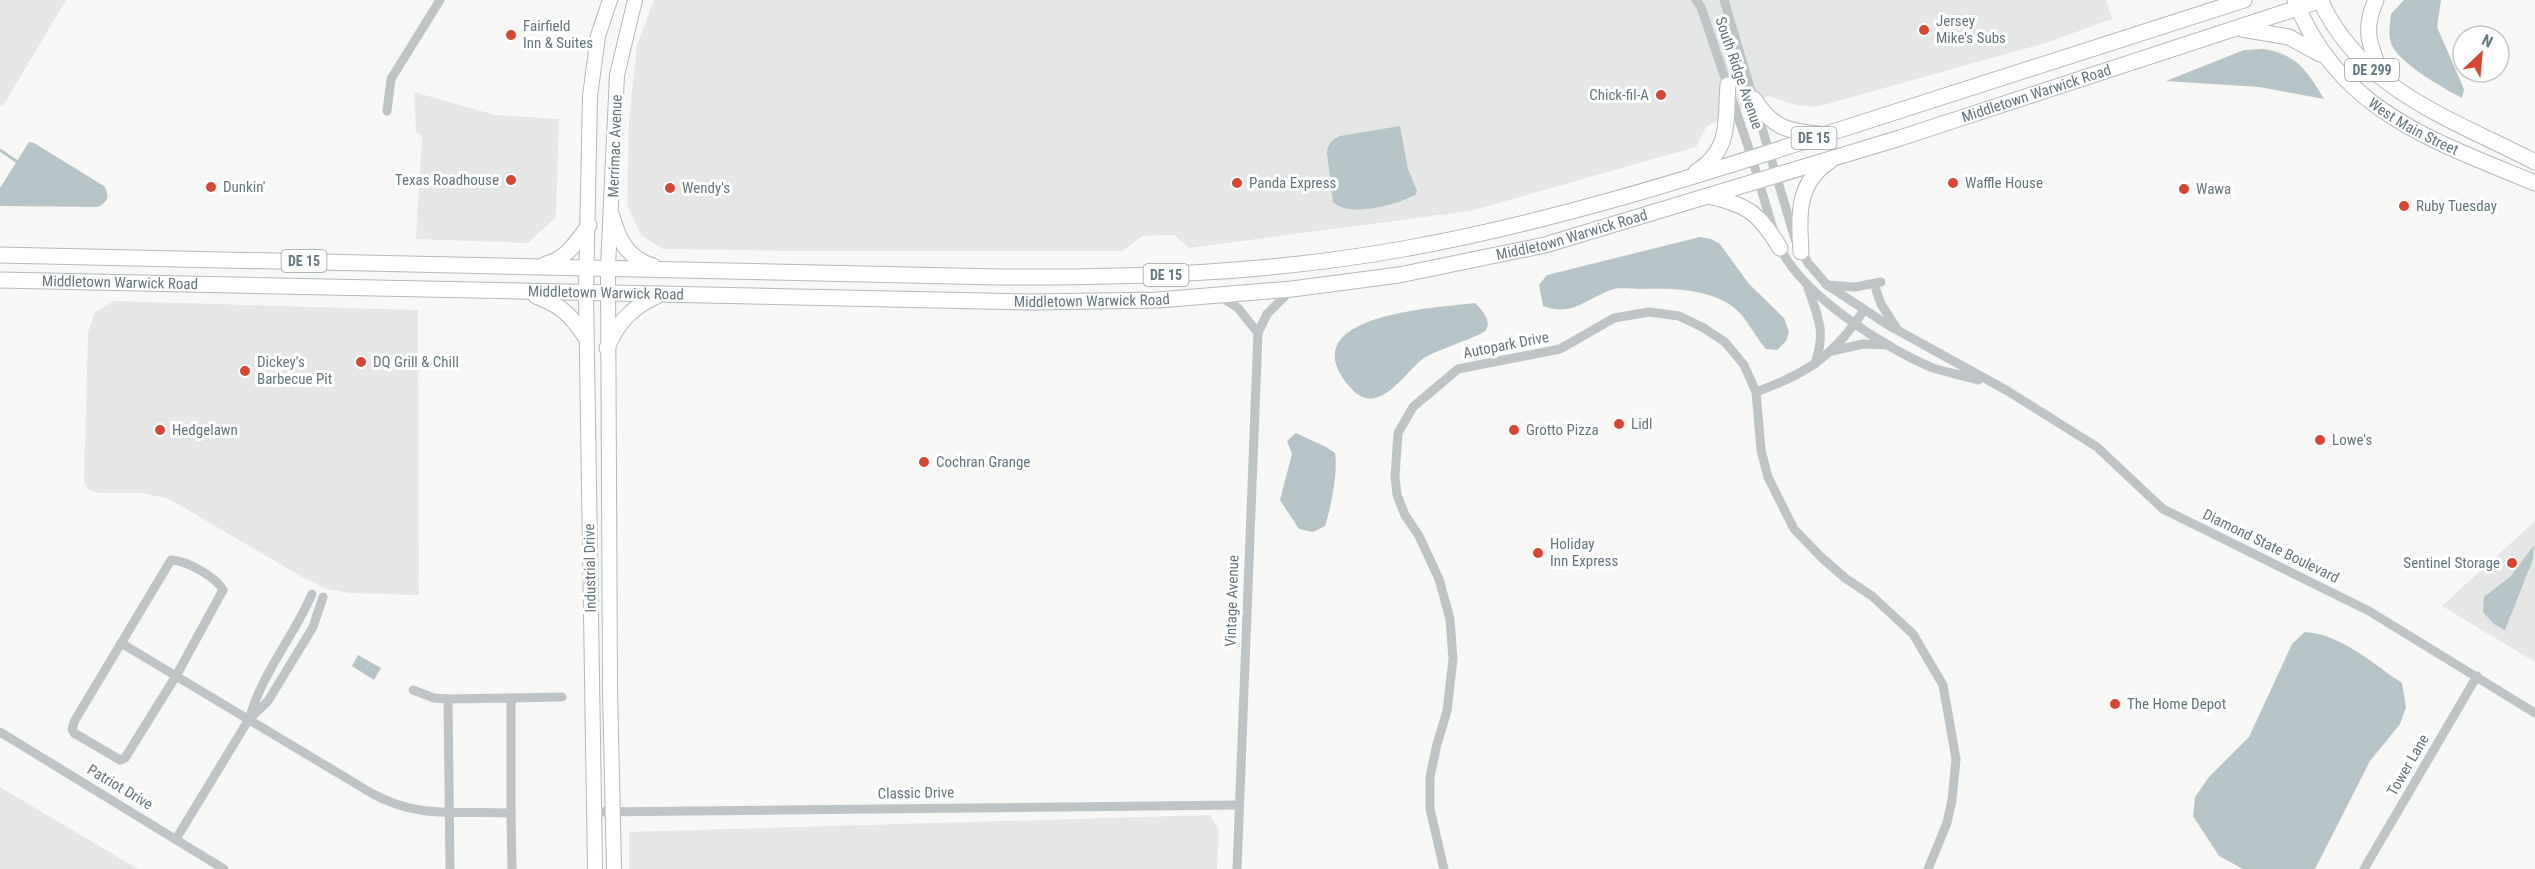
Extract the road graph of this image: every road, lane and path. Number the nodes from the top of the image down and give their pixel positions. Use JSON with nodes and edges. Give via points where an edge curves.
{"nodes":[{"id":1,"x":440,"y":0,"type":"edge"},
{"id":2,"x":610,"y":0,"type":"edge"},
{"id":3,"x":634,"y":0,"type":"edge"},
{"id":4,"x":1696,"y":0,"type":"edge"},
{"id":5,"x":1724,"y":0,"type":"edge"},
{"id":6,"x":2244,"y":0,"type":"edge"},
{"id":7,"x":2321,"y":0,"type":"edge"},
{"id":8,"x":2376,"y":0,"type":"edge"},
{"id":9,"x":2225,"y":4,"type":"edge"},
{"id":10,"x":2296,"y":4,"type":"edge"},
{"id":11,"x":2234,"y":28,"type":"junction"},
{"id":12,"x":2327,"y":59,"type":"junction"},
{"id":13,"x":2384,"y":81,"type":"junction"},
{"id":14,"x":1728,"y":85,"type":"junction"},
{"id":15,"x":1754,"y":99,"type":"junction"},
{"id":16,"x":387,"y":111,"type":"dead end"},
{"id":17,"x":1824,"y":135,"type":"junction"},
{"id":18,"x":1769,"y":153,"type":"junction"},
{"id":19,"x":1837,"y":157,"type":"junction"},
{"id":20,"x":1752,"y":158,"type":"junction"},
{"id":21,"x":2535,"y":162,"type":"edge"},
{"id":22,"x":1776,"y":175,"type":"junction"},
{"id":23,"x":1683,"y":180,"type":"junction"},
{"id":24,"x":1759,"y":180,"type":"junction"},
{"id":25,"x":2535,"y":183,"type":"edge"},
{"id":26,"x":1708,"y":196,"type":"junction"},
{"id":27,"x":612,"y":216,"type":"junction"},
{"id":28,"x":589,"y":225,"type":"junction"},
{"id":29,"x":1780,"y":248,"type":"junction"},
{"id":30,"x":1801,"y":252,"type":"junction"},
{"id":31,"x":0,"y":255,"type":"edge"},
{"id":32,"x":541,"y":266,"type":"junction"},
{"id":33,"x":588,"y":267,"type":"junction"},
{"id":34,"x":608,"y":267,"type":"junction"},
{"id":35,"x":665,"y":269,"type":"junction"},
{"id":36,"x":0,"y":280,"type":"edge"},
{"id":37,"x":1827,"y":285,"type":"junction"},
{"id":38,"x":1807,"y":286,"type":"junction"},
{"id":39,"x":1292,"y":290,"type":"junction"},
{"id":40,"x":525,"y":291,"type":"junction"},
{"id":41,"x":586,"y":293,"type":"junction"},
{"id":42,"x":609,"y":293,"type":"junction"},
{"id":43,"x":660,"y":294,"type":"junction"},
{"id":44,"x":1220,"y":296,"type":"junction"},
{"id":45,"x":1864,"y":310,"type":"junction"},
{"id":46,"x":1855,"y":323,"type":"junction"},
{"id":47,"x":1899,"y":331,"type":"junction"},
{"id":48,"x":1258,"y":333,"type":"junction"},
{"id":49,"x":586,"y":338,"type":"junction"},
{"id":50,"x":1891,"y":345,"type":"junction"},
{"id":51,"x":607,"y":348,"type":"junction"},
{"id":52,"x":1829,"y":352,"type":"junction"},
{"id":53,"x":1814,"y":365,"type":"junction"},
{"id":54,"x":2006,"y":390,"type":"junction"},
{"id":55,"x":1756,"y":392,"type":"junction"},
{"id":56,"x":312,"y":594,"type":"dead end"},
{"id":57,"x":323,"y":597,"type":"dead end"},
{"id":58,"x":121,"y":643,"type":"junction"},
{"id":59,"x":176,"y":676,"type":"junction"},
{"id":60,"x":2477,"y":676,"type":"junction"},
{"id":61,"x":413,"y":690,"type":"dead end"},
{"id":62,"x":562,"y":697,"type":"dead end"},
{"id":63,"x":511,"y":698,"type":"junction"},
{"id":64,"x":448,"y":699,"type":"junction"},
{"id":65,"x":2535,"y":713,"type":"edge"},
{"id":66,"x":249,"y":719,"type":"junction"},
{"id":67,"x":0,"y":732,"type":"edge"},
{"id":68,"x":1239,"y":805,"type":"junction"},
{"id":69,"x":614,"y":811,"type":"junction"},
{"id":70,"x":594,"y":812,"type":"junction"},
{"id":71,"x":511,"y":813,"type":"junction"},
{"id":72,"x":449,"y":814,"type":"junction"},
{"id":73,"x":177,"y":839,"type":"junction"},
{"id":74,"x":224,"y":869,"type":"edge"},
{"id":75,"x":450,"y":869,"type":"edge"},
{"id":76,"x":512,"y":869,"type":"edge"},
{"id":77,"x":595,"y":869,"type":"edge"},
{"id":78,"x":614,"y":869,"type":"edge"},
{"id":79,"x":1237,"y":869,"type":"edge"},
{"id":80,"x":1444,"y":869,"type":"edge"},
{"id":81,"x":1928,"y":869,"type":"edge"},
{"id":82,"x":2364,"y":869,"type":"edge"}],
"edges":[{"from":1,"to":16,"type":"street","via":[[391,79]]},
{"from":2,"to":28,"type":"street","name":"Merrimac Avenue","via":[[598,36],[590,96]]},
{"from":3,"to":27,"type":"street","name":"Merrimac Avenue","via":[[617,75]]},
{"from":4,"to":14,"type":"street","name":"South Ridge Avenue"},
{"from":5,"to":15,"type":"street","name":"South Ridge Avenue"},
{"from":6,"to":9,"type":"main road","name":"Middletown Warwick Road"},
{"from":7,"to":10,"type":"main road","name":"Middletown Warwick Road","number":"DE 15"},
{"from":7,"to":13,"type":"main road","name":"West Main Street","number":"DE 299","via":[[2344,39]]},
{"from":8,"to":13,"type":"main road","via":[[2367,22],[2368,36]]},
{"from":9,"to":17,"type":"main road","name":"Middletown Warwick Road","number":"DE 15"},
{"from":10,"to":11,"type":"main road","name":"Middletown Warwick Road","number":"DE 15"},
{"from":10,"to":12,"type":"main road","name":"West Main Street"},
{"from":11,"to":12,"type":"main road","number":"DE 299","via":[[2289,36]]},
{"from":11,"to":19,"type":"main road","name":"Middletown Warwick Road","number":"DE 15"},
{"from":12,"to":25,"type":"main road","name":"West Main Street","number":"DE 299","via":[[2369,100],[2405,126]]},
{"from":13,"to":21,"type":"main road","name":"West Main Street","number":"DE 299","via":[[2427,109]]},
{"from":14,"to":20,"type":"street","name":"South Ridge Avenue"},
{"from":14,"to":23,"type":"main road","via":[[1728,123],[1721,145],[1710,161]]},
{"from":15,"to":17,"type":"main road","via":[[1766,116],[1781,127]]},
{"from":15,"to":18,"type":"street","name":"South Ridge Avenue"},
{"from":17,"to":18,"type":"main road","name":"Middletown Warwick Road","number":"DE 15"},
{"from":18,"to":20,"type":"main road","name":"Middletown Warwick Road","number":"DE 15"},
{"from":18,"to":22,"type":"street","name":"South Ridge Avenue"},
{"from":19,"to":22,"type":"main road","name":"Middletown Warwick Road","number":"DE 15"},
{"from":19,"to":30,"type":"main road","via":[[1817,171],[1801,199]]},
{"from":20,"to":23,"type":"main road","name":"Middletown Warwick Road","number":"DE 15"},
{"from":20,"to":24,"type":"street","name":"Diamond State Boulevard"},
{"from":22,"to":24,"type":"main road","name":"Middletown Warwick Road","number":"DE 15"},
{"from":22,"to":30,"type":"street","name":"Diamond State Boulevard"},
{"from":23,"to":35,"type":"main road","name":"Middletown Warwick Road","number":"DE 15","via":[[1470,236],[1332,259],[1208,273],[1050,277]]},
{"from":24,"to":26,"type":"main road","name":"Middletown Warwick Road","number":"DE 15"},
{"from":24,"to":29,"type":"street","name":"Diamond State Boulevard"},
{"from":26,"to":29,"type":"main road","via":[[1734,202],[1750,211]]},
{"from":26,"to":39,"type":"main road","name":"Middletown Warwick Road","number":"DE 15","via":[[1545,245],[1399,275]]},
{"from":27,"to":34,"type":"street","name":"Merrimac Avenue"},
{"from":27,"to":35,"type":"main road","via":[[618,238],[632,255]]},
{"from":28,"to":32,"type":"main road","via":[[568,252],[556,262]]},
{"from":28,"to":33,"type":"street","name":"Merrimac Avenue"},
{"from":29,"to":38,"type":"street","name":"Diamond State Boulevard"},
{"from":30,"to":37,"type":"street","name":"Diamond State Boulevard"},
{"from":31,"to":32,"type":"main road","name":"Middletown Warwick Road","number":"DE 15"},
{"from":32,"to":33,"type":"main road","name":"Middletown Warwick Road","number":"DE 15"},
{"from":33,"to":34,"type":"main road","name":"Middletown Warwick Road","number":"DE 15"},
{"from":33,"to":41,"type":"street","name":"Industrial Drive"},
{"from":34,"to":35,"type":"main road","name":"Middletown Warwick Road","number":"DE 15"},
{"from":34,"to":42,"type":"street","name":"Merrimac Avenue"},
{"from":36,"to":40,"type":"main road","name":"Middletown Warwick Road","number":"DE 15"},
{"from":37,"to":45,"type":"street","name":"Diamond State Boulevard"},
{"from":37,"to":47,"type":"street","via":[[1879,286],[1881,304]]},
{"from":38,"to":46,"type":"street","name":"Diamond State Boulevard"},
{"from":38,"to":53,"type":"street","via":[[1820,322],[1822,344]]},
{"from":39,"to":44,"type":"main road","name":"Middletown Warwick Road","number":"DE 15"},
{"from":39,"to":48,"type":"street","name":"Vintage Avenue","via":[[1267,314]]},
{"from":40,"to":41,"type":"main road","name":"Middletown Warwick Road","number":"DE 15"},
{"from":40,"to":49,"type":"main road","via":[[555,303],[572,317]]},
{"from":41,"to":42,"type":"main road","name":"Middletown Warwick Road","number":"DE 15"},
{"from":41,"to":49,"type":"street","name":"Industrial Drive"},
{"from":42,"to":43,"type":"main road","name":"Middletown Warwick Road","number":"DE 15"},
{"from":42,"to":51,"type":"street","name":"Industrial Drive"},
{"from":43,"to":44,"type":"main road","name":"Middletown Warwick Road","number":"DE 15","via":[[1032,302]]},
{"from":43,"to":51,"type":"main road","via":[[629,312]]},
{"from":44,"to":48,"type":"street","via":[[1238,308]]},
{"from":45,"to":46,"type":"street"},
{"from":45,"to":47,"type":"street","name":"Diamond State Boulevard"},
{"from":46,"to":50,"type":"street","name":"Diamond State Boulevard"},
{"from":46,"to":52,"type":"street"},
{"from":47,"to":54,"type":"street","name":"Diamond State Boulevard"},
{"from":48,"to":68,"type":"street","name":"Vintage Avenue"},
{"from":49,"to":70,"type":"street","name":"Industrial Drive"},
{"from":50,"to":52,"type":"street","via":[[1863,344]]},
{"from":50,"to":54,"type":"street","name":"Diamond State Boulevard","via":[[1933,368]]},
{"from":51,"to":69,"type":"street","name":"Industrial Drive","via":[[609,690]]},
{"from":52,"to":53,"type":"street"},
{"from":53,"to":55,"type":"street","via":[[1790,380]]},
{"from":54,"to":60,"type":"street","name":"Diamond State Boulevard","via":[[2097,447],[2163,509],[2369,612]]},
{"from":55,"to":80,"type":"street","name":"Autopark Drive","via":[[1744,365],[1725,342],[1679,315],[1649,312],[1614,318],[1560,349],[1458,369],[1413,407],[1398,433],[1397,495],[1439,579],[1450,619],[1453,659],[1447,711],[1430,777],[1430,809]]},
{"from":55,"to":81,"type":"street","name":"Autopark Drive","via":[[1761,450],[1768,477],[1794,529],[1821,557],[1879,601],[1913,634],[1943,685],[1956,759],[1947,823]]},
{"from":56,"to":66,"type":"street","via":[[255,697]]},
{"from":57,"to":66,"type":"street","via":[[313,627],[268,701]]},
{"from":58,"to":59,"type":"street"},
{"from":58,"to":59,"type":"street","via":[[171,560],[181,560],[219,583],[223,590]]},
{"from":58,"to":59,"type":"street","via":[[72,729],[112,756],[125,758]]},
{"from":59,"to":66,"type":"street"},
{"from":60,"to":65,"type":"street","name":"Diamond State Boulevard"},
{"from":60,"to":82,"type":"street","name":"Tower Lane"},
{"from":61,"to":64,"type":"street"},
{"from":62,"to":63,"type":"street"},
{"from":63,"to":64,"type":"street"},
{"from":63,"to":71,"type":"street"},
{"from":64,"to":72,"type":"street"},
{"from":66,"to":72,"type":"street","via":[[386,801],[405,809]]},
{"from":66,"to":73,"type":"street"},
{"from":67,"to":73,"type":"street","name":"Patriot Drive"},
{"from":68,"to":69,"type":"street","name":"Classic Drive"},
{"from":68,"to":79,"type":"street","name":"Vintage Avenue"},
{"from":69,"to":70,"type":"street","name":"Classic Drive"},
{"from":69,"to":78,"type":"street","name":"Industrial Drive"},
{"from":70,"to":77,"type":"street","name":"Industrial Drive"},
{"from":71,"to":72,"type":"street"},
{"from":71,"to":76,"type":"street"},
{"from":72,"to":75,"type":"street"},
{"from":73,"to":74,"type":"street","name":"Patriot Drive"}]}
